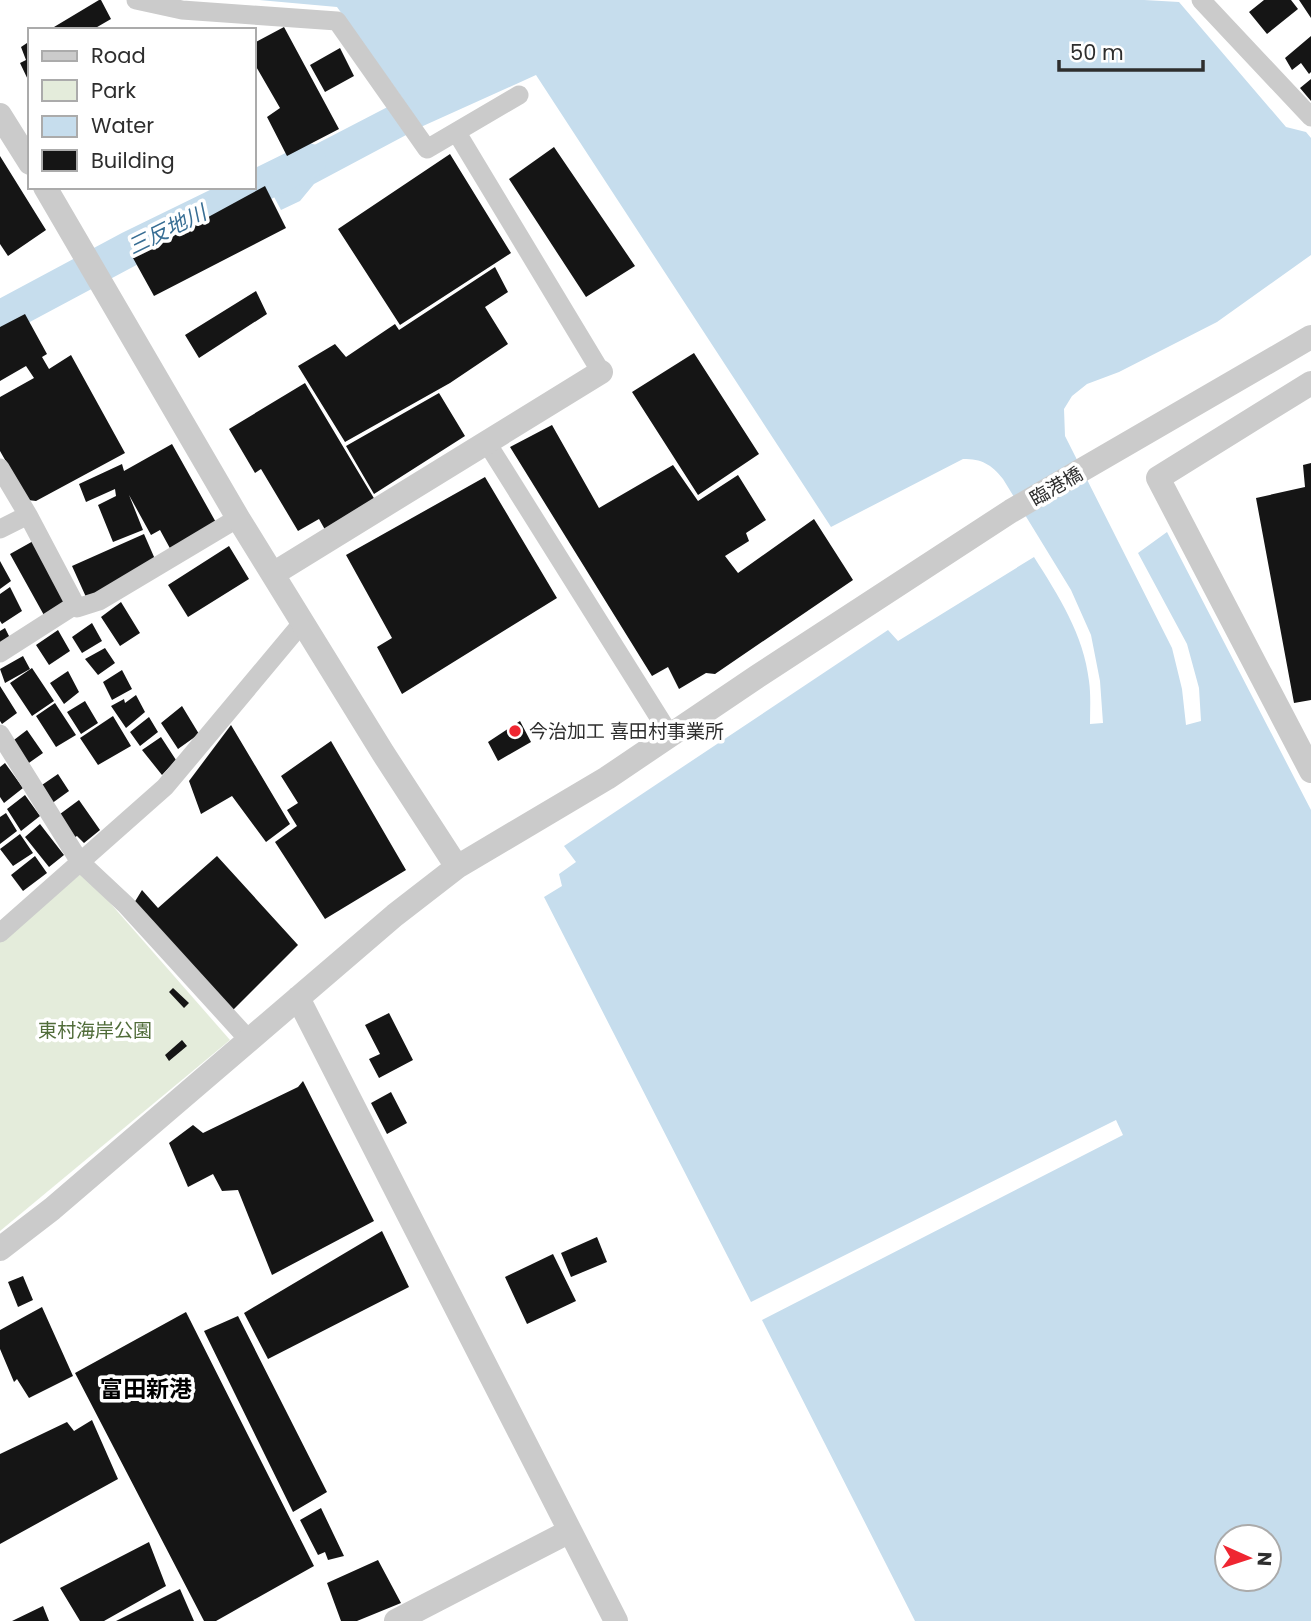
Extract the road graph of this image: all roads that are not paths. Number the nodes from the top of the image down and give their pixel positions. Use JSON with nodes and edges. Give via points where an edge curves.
{"nodes":[{"id":1,"x":136,"y":0,"type":"edge"},
{"id":2,"x":1201,"y":0,"type":"edge"},
{"id":3,"x":519,"y":95,"type":"dead end"},
{"id":4,"x":0,"y":115,"type":"edge"},
{"id":5,"x":1311,"y":117,"type":"edge"},
{"id":6,"x":457,"y":133,"type":"junction"},
{"id":7,"x":28,"y":160,"type":"edge"},
{"id":8,"x":46,"y":189,"type":"edge"},
{"id":9,"x":1311,"y":337,"type":"edge"},
{"id":10,"x":601,"y":372,"type":"joint"},
{"id":11,"x":1311,"y":383,"type":"edge"},
{"id":12,"x":487,"y":443,"type":"junction"},
{"id":13,"x":0,"y":468,"type":"edge"},
{"id":14,"x":28,"y":515,"type":"junction"},
{"id":15,"x":238,"y":518,"type":"junction"},
{"id":16,"x":0,"y":529,"type":"edge"},
{"id":17,"x":273,"y":574,"type":"junction"},
{"id":18,"x":75,"y":605,"type":"junction"},
{"id":19,"x":302,"y":623,"type":"junction"},
{"id":20,"x":0,"y":653,"type":"edge"},
{"id":21,"x":0,"y":734,"type":"edge"},
{"id":22,"x":670,"y":735,"type":"junction"},
{"id":23,"x":1311,"y":771,"type":"edge"},
{"id":24,"x":80,"y":862,"type":"junction"},
{"id":25,"x":457,"y":867,"type":"junction"},
{"id":26,"x":0,"y":933,"type":"edge"},
{"id":27,"x":298,"y":998,"type":"junction"},
{"id":28,"x":248,"y":1040,"type":"junction"},
{"id":29,"x":0,"y":1249,"type":"edge"},
{"id":30,"x":570,"y":1531,"type":"junction"},
{"id":31,"x":396,"y":1621,"type":"edge"},
{"id":32,"x":616,"y":1621,"type":"edge"}],
"edges":[{"from":1,"to":6,"type":"street","via":[[182,10],[337,21],[427,149]]},
{"from":2,"to":5,"type":"street"},
{"from":3,"to":6,"type":"street"},
{"from":4,"to":7,"type":"street"},
{"from":6,"to":10,"type":"street"},
{"from":8,"to":15,"type":"street"},
{"from":9,"to":22,"type":"street","name":"臨港橋","via":[[1011,511]]},
{"from":10,"to":12,"type":"street"},
{"from":11,"to":23,"type":"street","via":[[1158,478]]},
{"from":12,"to":17,"type":"street"},
{"from":12,"to":22,"type":"street"},
{"from":13,"to":14,"type":"street"},
{"from":14,"to":16,"type":"street"},
{"from":14,"to":18,"type":"street"},
{"from":15,"to":17,"type":"street"},
{"from":15,"to":18,"type":"street","via":[[99,601]]},
{"from":17,"to":19,"type":"street"},
{"from":18,"to":20,"type":"street"},
{"from":19,"to":24,"type":"street","via":[[165,787]]},
{"from":19,"to":25,"type":"street"},
{"from":21,"to":24,"type":"street"},
{"from":22,"to":25,"type":"street","name":"臨港橋"},
{"from":24,"to":26,"type":"street"},
{"from":24,"to":28,"type":"street","via":[[126,905]]},
{"from":25,"to":27,"type":"street","name":"臨港橋"},
{"from":27,"to":28,"type":"street","name":"臨港橋"},
{"from":27,"to":30,"type":"street"},
{"from":28,"to":29,"type":"street","name":"臨港橋"},
{"from":30,"to":31,"type":"street"},
{"from":30,"to":32,"type":"street"}]}
